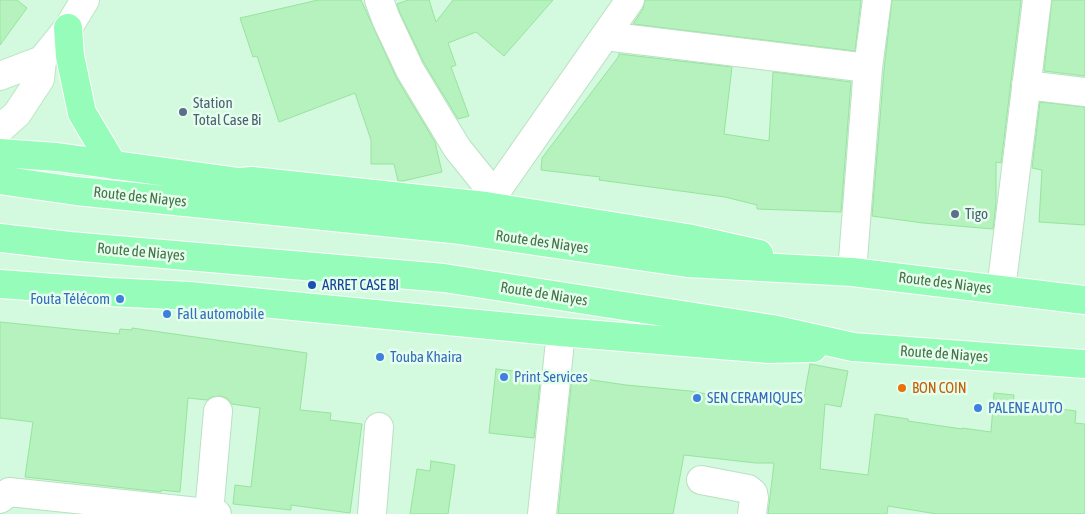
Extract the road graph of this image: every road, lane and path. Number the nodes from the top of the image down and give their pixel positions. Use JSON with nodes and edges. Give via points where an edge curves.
{"nodes":[{"id":1,"x":85,"y":0,"type":"edge"},
{"id":2,"x":379,"y":0,"type":"edge"},
{"id":3,"x":630,"y":0,"type":"edge"},
{"id":4,"x":877,"y":0,"type":"edge"},
{"id":5,"x":1037,"y":0,"type":"edge"},
{"id":6,"x":68,"y":28,"type":"junction"},
{"id":7,"x":605,"y":36,"type":"junction"},
{"id":8,"x":42,"y":60,"type":"junction"},
{"id":9,"x":868,"y":68,"type":"junction"},
{"id":10,"x":0,"y":76,"type":"edge"},
{"id":11,"x":1026,"y":85,"type":"junction"},
{"id":12,"x":1085,"y":92,"type":"edge"},
{"id":13,"x":0,"y":130,"type":"edge"},
{"id":14,"x":0,"y":153,"type":"edge"},
{"id":15,"x":113,"y":164,"type":"junction"},
{"id":16,"x":0,"y":180,"type":"edge"},
{"id":17,"x":490,"y":200,"type":"junction"},
{"id":18,"x":0,"y":238,"type":"edge"},
{"id":19,"x":845,"y":272,"type":"junction"},
{"id":20,"x":0,"y":284,"type":"edge"},
{"id":21,"x":1000,"y":290,"type":"junction"},
{"id":22,"x":1085,"y":300,"type":"edge"},
{"id":23,"x":561,"y":332,"type":"junction"},
{"id":24,"x":853,"y":347,"type":"junction"},
{"id":25,"x":1085,"y":364,"type":"edge"},
{"id":26,"x":218,"y":411,"type":"dead end"},
{"id":27,"x":379,"y":427,"type":"dead end"},
{"id":28,"x":701,"y":480,"type":"dead end"},
{"id":29,"x":0,"y":500,"type":"edge"},
{"id":30,"x":213,"y":514,"type":"edge"},
{"id":31,"x":372,"y":514,"type":"edge"},
{"id":32,"x":542,"y":514,"type":"edge"},
{"id":33,"x":752,"y":514,"type":"edge"}],
"edges":[{"from":1,"to":6,"type":"street"},
{"from":2,"to":17,"type":"street","via":[[410,70]]},
{"from":3,"to":7,"type":"street"},
{"from":4,"to":9,"type":"street"},
{"from":5,"to":11,"type":"street"},
{"from":6,"to":8,"type":"street"},
{"from":6,"to":15,"type":"main road","via":[[70,56],[82,113]]},
{"from":7,"to":9,"type":"street"},
{"from":7,"to":17,"type":"street"},
{"from":8,"to":10,"type":"street"},
{"from":8,"to":13,"type":"street","via":[[40,79],[17,114]]},
{"from":9,"to":19,"type":"street"},
{"from":11,"to":12,"type":"street"},
{"from":11,"to":21,"type":"street"},
{"from":14,"to":15,"type":"main road"},
{"from":15,"to":17,"type":"main road","via":[[239,182]]},
{"from":16,"to":19,"type":"main road","name":"Route des Niayes","via":[[76,191],[452,229],[688,263]]},
{"from":17,"to":19,"type":"main road"},
{"from":18,"to":24,"type":"main road","name":"Route de Niayes","via":[[444,278],[772,329]]},
{"from":19,"to":21,"type":"main road","name":"Route des Niayes"},
{"from":20,"to":23,"type":"main road","via":[[190,296]]},
{"from":21,"to":22,"type":"main road","name":"Route des Niayes"},
{"from":23,"to":24,"type":"main road","via":[[769,350]]},
{"from":23,"to":32,"type":"street"},
{"from":24,"to":25,"type":"main road","name":"Route de Niayes"},
{"from":26,"to":30,"type":"street"},
{"from":27,"to":31,"type":"street"},
{"from":28,"to":33,"type":"street","via":[[748,489],[754,498]]},
{"from":29,"to":30,"type":"street","via":[[9,492]]}]}
